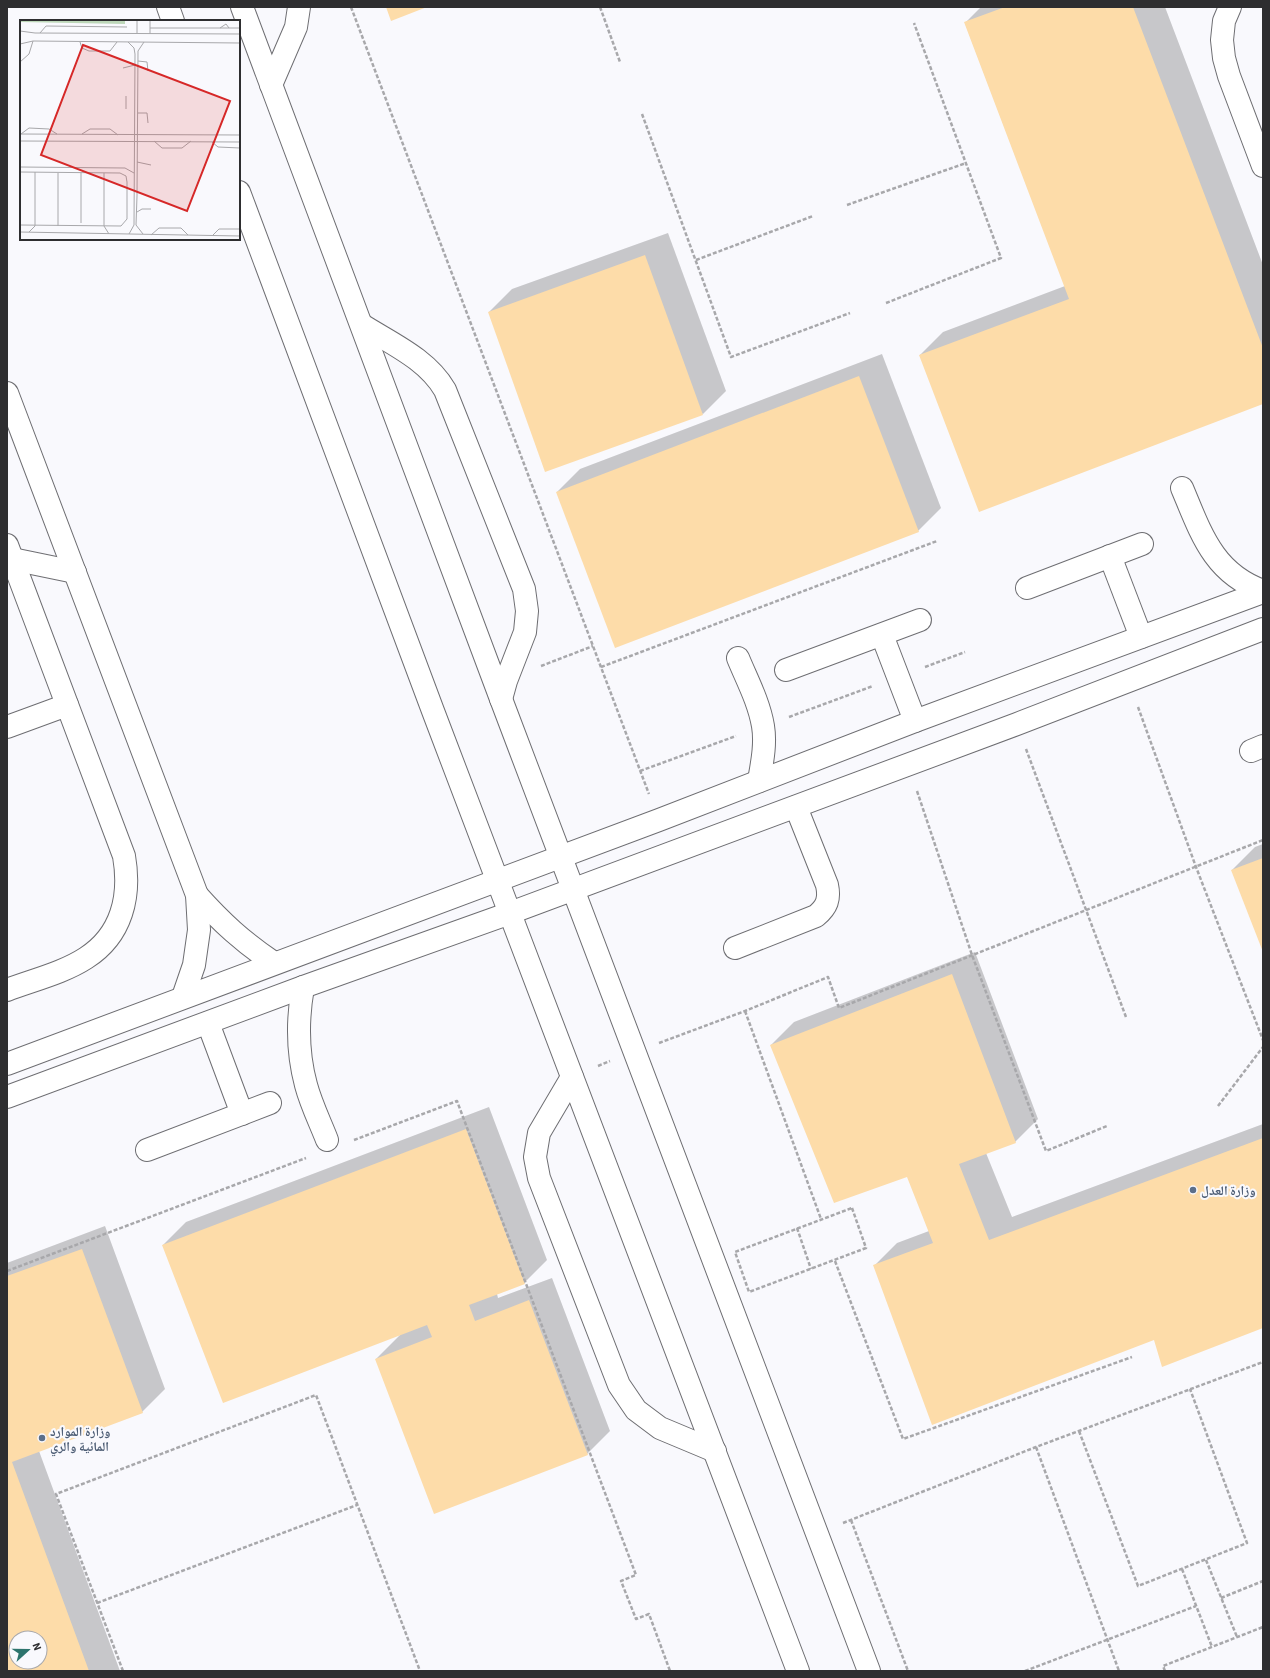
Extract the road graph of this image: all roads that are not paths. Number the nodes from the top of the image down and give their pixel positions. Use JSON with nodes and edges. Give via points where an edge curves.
{"nodes":[{"id":1,"x":168,"y":7,"type":"edge"},
{"id":2,"x":242,"y":7,"type":"edge"},
{"id":3,"x":299,"y":7,"type":"edge"},
{"id":4,"x":1230,"y":7,"type":"edge"},
{"id":5,"x":173,"y":20,"type":"edge"},
{"id":6,"x":271,"y":85,"type":"junction"},
{"id":7,"x":1263,"y":166,"type":"edge"},
{"id":8,"x":240,"y":195,"type":"edge"},
{"id":9,"x":362,"y":325,"type":"junction"},
{"id":10,"x":7,"y":393,"type":"edge"},
{"id":11,"x":1182,"y":488,"type":"dead end"},
{"id":12,"x":1142,"y":544,"type":"dead end"},
{"id":13,"x":10,"y":552,"type":"edge"},
{"id":14,"x":1110,"y":556,"type":"junction"},
{"id":15,"x":75,"y":572,"type":"junction"},
{"id":16,"x":1027,"y":588,"type":"dead end"},
{"id":17,"x":1263,"y":591,"type":"edge"},
{"id":18,"x":920,"y":620,"type":"dead end"},
{"id":19,"x":1263,"y":629,"type":"edge"},
{"id":20,"x":882,"y":634,"type":"junction"},
{"id":21,"x":1141,"y":637,"type":"junction"},
{"id":22,"x":738,"y":658,"type":"dead end"},
{"id":23,"x":786,"y":670,"type":"dead end"},
{"id":24,"x":503,"y":690,"type":"junction"},
{"id":25,"x":67,"y":705,"type":"junction"},
{"id":26,"x":915,"y":721,"type":"junction"},
{"id":27,"x":7,"y":727,"type":"edge"},
{"id":28,"x":759,"y":782,"type":"junction"},
{"id":29,"x":796,"y":807,"type":"junction"},
{"id":30,"x":561,"y":856,"type":"junction"},
{"id":31,"x":498,"y":880,"type":"junction"},
{"id":32,"x":574,"y":890,"type":"junction"},
{"id":33,"x":197,"y":895,"type":"junction"},
{"id":34,"x":510,"y":914,"type":"junction"},
{"id":35,"x":735,"y":948,"type":"dead end"},
{"id":36,"x":274,"y":963,"type":"junction"},
{"id":37,"x":303,"y":987,"type":"junction"},
{"id":38,"x":7,"y":990,"type":"edge"},
{"id":39,"x":183,"y":997,"type":"junction"},
{"id":40,"x":208,"y":1023,"type":"junction"},
{"id":41,"x":7,"y":1064,"type":"edge"},
{"id":42,"x":572,"y":1077,"type":"junction"},
{"id":43,"x":7,"y":1097,"type":"edge"},
{"id":44,"x":270,"y":1103,"type":"dead end"},
{"id":45,"x":242,"y":1114,"type":"junction"},
{"id":46,"x":327,"y":1140,"type":"dead end"},
{"id":47,"x":147,"y":1150,"type":"dead end"},
{"id":48,"x":715,"y":1451,"type":"junction"},
{"id":49,"x":794,"y":1668,"type":"edge"},
{"id":50,"x":869,"y":1671,"type":"edge"}],
"edges":[{"from":1,"to":5,"type":"street"},
{"from":2,"to":6,"type":"street"},
{"from":3,"to":6,"type":"street","via":[[296,28]]},
{"from":4,"to":7,"type":"street","via":[[1224,21],[1224,58]]},
{"from":6,"to":9,"type":"street"},
{"from":8,"to":31,"type":"street"},
{"from":9,"to":24,"type":"street"},
{"from":9,"to":24,"type":"street","via":[[424,363],[446,390],[524,589],[527,611],[525,632]]},
{"from":10,"to":15,"type":"street"},
{"from":11,"to":17,"type":"street","via":[[1214,556],[1235,577]]},
{"from":12,"to":14,"type":"street"},
{"from":13,"to":15,"type":"street"},
{"from":13,"to":25,"type":"street"},
{"from":14,"to":16,"type":"street"},
{"from":14,"to":21,"type":"street"},
{"from":15,"to":33,"type":"street"},
{"from":17,"to":21,"type":"street"},
{"from":18,"to":20,"type":"street"},
{"from":19,"to":29,"type":"street"},
{"from":20,"to":23,"type":"street"},
{"from":20,"to":26,"type":"street"},
{"from":21,"to":26,"type":"street"},
{"from":22,"to":28,"type":"street","via":[[763,726],[763,762]]},
{"from":24,"to":30,"type":"street"},
{"from":25,"to":27,"type":"street"},
{"from":25,"to":38,"type":"street","via":[[124,856],[127,874],[126,893],[122,911],[102,945],[68,968]]},
{"from":26,"to":28,"type":"street"},
{"from":28,"to":30,"type":"street"},
{"from":29,"to":32,"type":"street"},
{"from":29,"to":35,"type":"street","via":[[827,885],[828,903],[816,916]]},
{"from":30,"to":31,"type":"street"},
{"from":30,"to":32,"type":"street"},
{"from":31,"to":34,"type":"street"},
{"from":31,"to":36,"type":"street"},
{"from":32,"to":34,"type":"street"},
{"from":32,"to":50,"type":"street"},
{"from":33,"to":36,"type":"street","via":[[220,921],[245,943]]},
{"from":33,"to":39,"type":"street","via":[[199,930],[194,965]]},
{"from":34,"to":37,"type":"street"},
{"from":34,"to":42,"type":"street"},
{"from":36,"to":39,"type":"street"},
{"from":37,"to":40,"type":"street"},
{"from":37,"to":46,"type":"street","via":[[298,1037],[301,1062],[307,1087]]},
{"from":39,"to":41,"type":"street"},
{"from":40,"to":43,"type":"street"},
{"from":40,"to":45,"type":"street"},
{"from":42,"to":48,"type":"street"},
{"from":42,"to":48,"type":"street","via":[[539,1133],[536,1157],[539,1178],[619,1385],[636,1410],[660,1428]]},
{"from":44,"to":45,"type":"street"},
{"from":45,"to":47,"type":"street"},
{"from":48,"to":49,"type":"street"}]}
